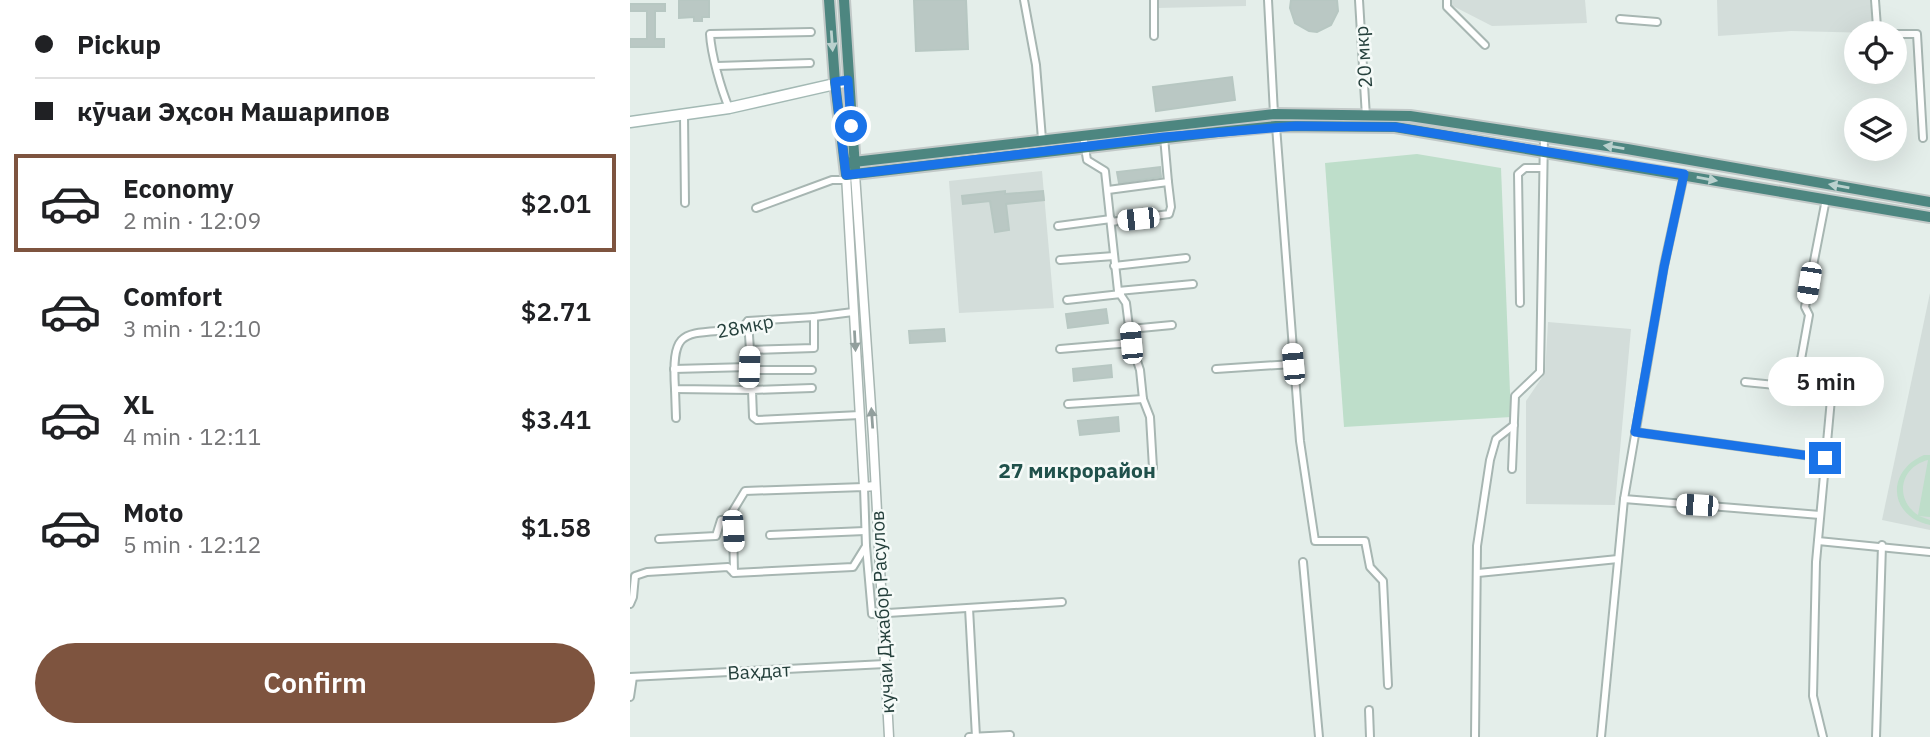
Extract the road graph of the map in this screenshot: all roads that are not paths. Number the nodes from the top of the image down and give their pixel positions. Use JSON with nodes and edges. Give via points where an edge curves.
{"nodes":[{"id":1,"x":829,"y":0,"type":"edge"},
{"id":2,"x":844,"y":0,"type":"edge"},
{"id":3,"x":1024,"y":0,"type":"edge"},
{"id":4,"x":1154,"y":0,"type":"edge"},
{"id":5,"x":1268,"y":0,"type":"edge"},
{"id":6,"x":1359,"y":0,"type":"edge"},
{"id":7,"x":1447,"y":0,"type":"edge"},
{"id":8,"x":1875,"y":0,"type":"edge"},
{"id":9,"x":1620,"y":19,"type":"dead end"},
{"id":10,"x":1877,"y":21,"type":"edge"},
{"id":11,"x":1657,"y":22,"type":"dead end"},
{"id":12,"x":811,"y":32,"type":"dead end"},
{"id":13,"x":1907,"y":34,"type":"edge"},
{"id":14,"x":1154,"y":36,"type":"dead end"},
{"id":15,"x":1485,"y":45,"type":"dead end"},
{"id":16,"x":810,"y":63,"type":"dead end"},
{"id":17,"x":718,"y":66,"type":"junction"},
{"id":18,"x":848,"y":80,"type":"junction"},
{"id":19,"x":835,"y":82,"type":"junction"},
{"id":20,"x":729,"y":108,"type":"junction"},
{"id":21,"x":1275,"y":114,"type":"junction"},
{"id":22,"x":1367,"y":114,"type":"junction"},
{"id":23,"x":684,"y":116,"type":"junction"},
{"id":24,"x":630,"y":122,"type":"edge"},
{"id":25,"x":1276,"y":127,"type":"junction"},
{"id":26,"x":1364,"y":127,"type":"junction"},
{"id":27,"x":1083,"y":135,"type":"junction"},
{"id":28,"x":1544,"y":136,"type":"junction"},
{"id":29,"x":1164,"y":137,"type":"junction"},
{"id":30,"x":1923,"y":138,"type":"dead end"},
{"id":31,"x":1042,"y":139,"type":"junction"},
{"id":32,"x":1084,"y":148,"type":"junction"},
{"id":33,"x":1543,"y":150,"type":"junction"},
{"id":34,"x":1673,"y":157,"type":"junction"},
{"id":35,"x":1687,"y":160,"type":"junction"},
{"id":36,"x":1543,"y":168,"type":"junction"},
{"id":37,"x":849,"y":171,"type":"junction"},
{"id":38,"x":1671,"y":173,"type":"junction"},
{"id":39,"x":1684,"y":174,"type":"junction"},
{"id":40,"x":1168,"y":182,"type":"junction"},
{"id":41,"x":1108,"y":190,"type":"junction"},
{"id":42,"x":1877,"y":193,"type":"junction"},
{"id":43,"x":1826,"y":199,"type":"junction"},
{"id":44,"x":1930,"y":202,"type":"edge"},
{"id":45,"x":685,"y":203,"type":"dead end"},
{"id":46,"x":756,"y":208,"type":"dead end"},
{"id":47,"x":1875,"y":208,"type":"junction"},
{"id":48,"x":1930,"y":218,"type":"edge"},
{"id":49,"x":1111,"y":220,"type":"junction"},
{"id":50,"x":1058,"y":226,"type":"dead end"},
{"id":51,"x":860,"y":239,"type":"junction"},
{"id":52,"x":849,"y":240,"type":"junction"},
{"id":53,"x":1114,"y":256,"type":"junction"},
{"id":54,"x":1186,"y":258,"type":"dead end"},
{"id":55,"x":1060,"y":260,"type":"dead end"},
{"id":56,"x":1114,"y":266,"type":"junction"},
{"id":57,"x":851,"y":274,"type":"junction"},
{"id":58,"x":862,"y":274,"type":"junction"},
{"id":59,"x":1193,"y":284,"type":"dead end"},
{"id":60,"x":1119,"y":293,"type":"junction"},
{"id":61,"x":1067,"y":300,"type":"dead end"},
{"id":62,"x":1520,"y":303,"type":"dead end"},
{"id":63,"x":853,"y":312,"type":"junction"},
{"id":64,"x":814,"y":317,"type":"junction"},
{"id":65,"x":748,"y":321,"type":"junction"},
{"id":66,"x":1172,"y":325,"type":"dead end"},
{"id":67,"x":1130,"y":329,"type":"junction"},
{"id":68,"x":1131,"y":343,"type":"junction"},
{"id":69,"x":1060,"y":349,"type":"dead end"},
{"id":70,"x":750,"y":350,"type":"junction"},
{"id":71,"x":1293,"y":364,"type":"junction"},
{"id":72,"x":749,"y":367,"type":"junction"},
{"id":73,"x":674,"y":369,"type":"junction"},
{"id":74,"x":1216,"y":369,"type":"dead end"},
{"id":75,"x":812,"y":370,"type":"dead end"},
{"id":76,"x":1745,"y":382,"type":"dead end"},
{"id":77,"x":1796,"y":387,"type":"junction"},
{"id":78,"x":812,"y":388,"type":"dead end"},
{"id":79,"x":676,"y":389,"type":"junction"},
{"id":80,"x":752,"y":390,"type":"junction"},
{"id":81,"x":1143,"y":399,"type":"junction"},
{"id":82,"x":1068,"y":404,"type":"dead end"},
{"id":83,"x":860,"y":415,"type":"junction"},
{"id":84,"x":676,"y":418,"type":"dead end"},
{"id":85,"x":1514,"y":425,"type":"junction"},
{"id":86,"x":1635,"y":432,"type":"junction"},
{"id":87,"x":1825,"y":458,"type":"junction"},
{"id":88,"x":1153,"y":468,"type":"dead end"},
{"id":89,"x":1512,"y":469,"type":"dead end"},
{"id":90,"x":875,"y":486,"type":"junction"},
{"id":91,"x":864,"y":487,"type":"junction"},
{"id":92,"x":1624,"y":499,"type":"junction"},
{"id":93,"x":1820,"y":515,"type":"junction"},
{"id":94,"x":728,"y":519,"type":"junction"},
{"id":95,"x":865,"y":531,"type":"junction"},
{"id":96,"x":770,"y":535,"type":"dead end"},
{"id":97,"x":659,"y":539,"type":"dead end"},
{"id":98,"x":1818,"y":541,"type":"junction"},
{"id":99,"x":1882,"y":545,"type":"junction"},
{"id":100,"x":866,"y":546,"type":"junction"},
{"id":101,"x":1930,"y":552,"type":"edge"},
{"id":102,"x":1618,"y":559,"type":"junction"},
{"id":103,"x":1303,"y":562,"type":"dead end"},
{"id":104,"x":734,"y":573,"type":"junction"},
{"id":105,"x":1478,"y":573,"type":"junction"},
{"id":106,"x":1062,"y":602,"type":"dead end"},
{"id":107,"x":630,"y":604,"type":"edge"},
{"id":108,"x":969,"y":608,"type":"junction"},
{"id":109,"x":881,"y":614,"type":"junction"},
{"id":110,"x":885,"y":664,"type":"junction"},
{"id":111,"x":632,"y":677,"type":"edge"},
{"id":112,"x":1388,"y":685,"type":"dead end"},
{"id":113,"x":630,"y":697,"type":"edge"},
{"id":114,"x":1368,"y":710,"type":"dead end"},
{"id":115,"x":1010,"y":735,"type":"dead end"},
{"id":116,"x":889,"y":737,"type":"edge"},
{"id":117,"x":969,"y":737,"type":"edge"},
{"id":118,"x":976,"y":737,"type":"edge"},
{"id":119,"x":1319,"y":737,"type":"edge"},
{"id":120,"x":1370,"y":737,"type":"edge"},
{"id":121,"x":1475,"y":737,"type":"edge"},
{"id":122,"x":1601,"y":737,"type":"edge"},
{"id":123,"x":1823,"y":737,"type":"edge"},
{"id":124,"x":1876,"y":737,"type":"edge"}],
"edges":[{"from":1,"to":19,"type":"highway","one_way":true},
{"from":2,"to":18,"type":"highway"},
{"from":3,"to":31,"type":"street","via":[[1036,65]]},
{"from":4,"to":14,"type":"street"},
{"from":5,"to":21,"type":"street"},
{"from":6,"to":22,"type":"street","name":"20 мкр"},
{"from":7,"to":15,"type":"street","via":[[1447,7]]},
{"from":8,"to":10,"type":"street"},
{"from":9,"to":11,"type":"street"},
{"from":12,"to":17,"type":"street","via":[[710,34]]},
{"from":13,"to":30,"type":"street","via":[[1917,34]]},
{"from":16,"to":17,"type":"street"},
{"from":17,"to":20,"type":"street"},
{"from":18,"to":19,"type":"main road"},
{"from":18,"to":37,"type":"highway"},
{"from":19,"to":20,"type":"main road"},
{"from":19,"to":37,"type":"highway"},
{"from":20,"to":23,"type":"main road"},
{"from":21,"to":22,"type":"highway"},
{"from":21,"to":27,"type":"highway"},
{"from":22,"to":26,"type":"street","name":"20 мкр"},
{"from":22,"to":28,"type":"highway"},
{"from":23,"to":24,"type":"main road"},
{"from":23,"to":45,"type":"street"},
{"from":25,"to":26,"type":"highway"},
{"from":25,"to":29,"type":"highway"},
{"from":25,"to":71,"type":"street"},
{"from":26,"to":33,"type":"highway","via":[[1395,127]]},
{"from":27,"to":31,"type":"highway"},
{"from":27,"to":32,"type":"street"},
{"from":28,"to":33,"type":"street"},
{"from":34,"to":28,"type":"highway","one_way":true},
{"from":29,"to":32,"type":"highway"},
{"from":29,"to":40,"type":"street"},
{"from":31,"to":37,"type":"highway"},
{"from":32,"to":37,"type":"highway"},
{"from":32,"to":41,"type":"street","via":[[1087,160],[1105,170]]},
{"from":33,"to":36,"type":"street"},
{"from":33,"to":38,"type":"highway"},
{"from":34,"to":35,"type":"highway"},
{"from":34,"to":38,"type":"highway","via":[[1678,166]]},
{"from":35,"to":39,"type":"highway","via":[[1681,168]]},
{"from":42,"to":35,"type":"highway","one_way":true},
{"from":36,"to":62,"type":"street","via":[[1525,168],[1518,174]]},
{"from":36,"to":85,"type":"street","via":[[1540,372],[1515,396]]},
{"from":37,"to":46,"type":"street"},
{"from":37,"to":51,"type":"street","name":"кучаи Джабор Расулов"},
{"from":37,"to":52,"type":"street"},
{"from":38,"to":39,"type":"highway"},
{"from":39,"to":43,"type":"highway","one_way":true},
{"from":39,"to":86,"type":"street"},
{"from":40,"to":41,"type":"street"},
{"from":40,"to":49,"type":"street","via":[[1168,214]]},
{"from":41,"to":49,"type":"street"},
{"from":42,"to":44,"type":"highway"},
{"from":42,"to":47,"type":"highway"},
{"from":43,"to":47,"type":"highway"},
{"from":43,"to":77,"type":"street","via":[[1805,307],[1809,315]]},
{"from":47,"to":48,"type":"highway"},
{"from":49,"to":50,"type":"street"},
{"from":49,"to":53,"type":"street"},
{"from":51,"to":52,"type":"street"},
{"from":51,"to":58,"type":"street","name":"кучаи Джабор Расулов"},
{"from":52,"to":57,"type":"street"},
{"from":53,"to":55,"type":"street"},
{"from":53,"to":56,"type":"street"},
{"from":54,"to":56,"type":"street"},
{"from":56,"to":60,"type":"street"},
{"from":57,"to":58,"type":"street"},
{"from":57,"to":63,"type":"street"},
{"from":90,"to":58,"type":"street","name":"кучаи Джабор Расулов","one_way":true},
{"from":59,"to":60,"type":"street"},
{"from":60,"to":61,"type":"street"},
{"from":60,"to":67,"type":"street","via":[[1126,303]]},
{"from":63,"to":64,"type":"street"},
{"from":63,"to":83,"type":"street","one_way":true},
{"from":64,"to":65,"type":"street","name":"28мкр"},
{"from":64,"to":70,"type":"street","name":"28мкр","via":[[814,348]]},
{"from":65,"to":70,"type":"street"},
{"from":65,"to":73,"type":"street","name":"28мкр","via":[[741,329],[685,336],[677,343]]},
{"from":66,"to":67,"type":"street"},
{"from":67,"to":68,"type":"street"},
{"from":68,"to":69,"type":"street"},
{"from":68,"to":81,"type":"street"},
{"from":70,"to":72,"type":"street","name":"28мкр"},
{"from":71,"to":74,"type":"street"},
{"from":71,"to":112,"type":"street","via":[[1315,541],[1365,541],[1370,567],[1383,581]]},
{"from":72,"to":73,"type":"street","name":"28мкр"},
{"from":72,"to":75,"type":"street","name":"28мкр"},
{"from":73,"to":79,"type":"street","name":"28мкр"},
{"from":76,"to":77,"type":"street"},
{"from":77,"to":87,"type":"street","via":[[1831,399]]},
{"from":78,"to":80,"type":"street"},
{"from":79,"to":80,"type":"street"},
{"from":79,"to":84,"type":"street","name":"28мкр"},
{"from":80,"to":83,"type":"street","via":[[757,420]]},
{"from":81,"to":82,"type":"street"},
{"from":81,"to":88,"type":"street","via":[[1150,417]]},
{"from":83,"to":91,"type":"street"},
{"from":85,"to":89,"type":"street"},
{"from":85,"to":105,"type":"street","via":[[1496,439],[1490,460],[1477,546]]},
{"from":86,"to":87,"type":"street"},
{"from":86,"to":92,"type":"street"},
{"from":87,"to":93,"type":"street"},
{"from":90,"to":91,"type":"street"},
{"from":90,"to":109,"type":"street","name":"кучаи Джабор Расулов"},
{"from":91,"to":94,"type":"street","via":[[746,491]]},
{"from":91,"to":95,"type":"street"},
{"from":92,"to":93,"type":"street"},
{"from":92,"to":102,"type":"street"},
{"from":93,"to":98,"type":"street"},
{"from":94,"to":97,"type":"street","via":[[721,520],[716,536]]},
{"from":94,"to":104,"type":"street","via":[[733,525]]},
{"from":95,"to":96,"type":"street"},
{"from":95,"to":100,"type":"street"},
{"from":98,"to":99,"type":"street"},
{"from":98,"to":123,"type":"street","via":[[1813,696]]},
{"from":99,"to":101,"type":"street"},
{"from":99,"to":124,"type":"street"},
{"from":100,"to":104,"type":"street","via":[[853,567]]},
{"from":100,"to":109,"type":"street","via":[[872,614]]},
{"from":102,"to":105,"type":"street"},
{"from":102,"to":122,"type":"street"},
{"from":103,"to":119,"type":"street"},
{"from":104,"to":107,"type":"street","via":[[729,567],[647,572],[635,576]]},
{"from":105,"to":121,"type":"street"},
{"from":106,"to":108,"type":"street"},
{"from":108,"to":109,"type":"street"},
{"from":108,"to":118,"type":"street"},
{"from":109,"to":110,"type":"street","name":"кучаи Джабор Расулов"},
{"from":110,"to":111,"type":"street","name":"Ваҳдат"},
{"from":110,"to":116,"type":"street","name":"кучаи Джабор Расулов"},
{"from":111,"to":113,"type":"street"},
{"from":114,"to":120,"type":"street"},
{"from":115,"to":118,"type":"street"},
{"from":117,"to":118,"type":"street"}]}
